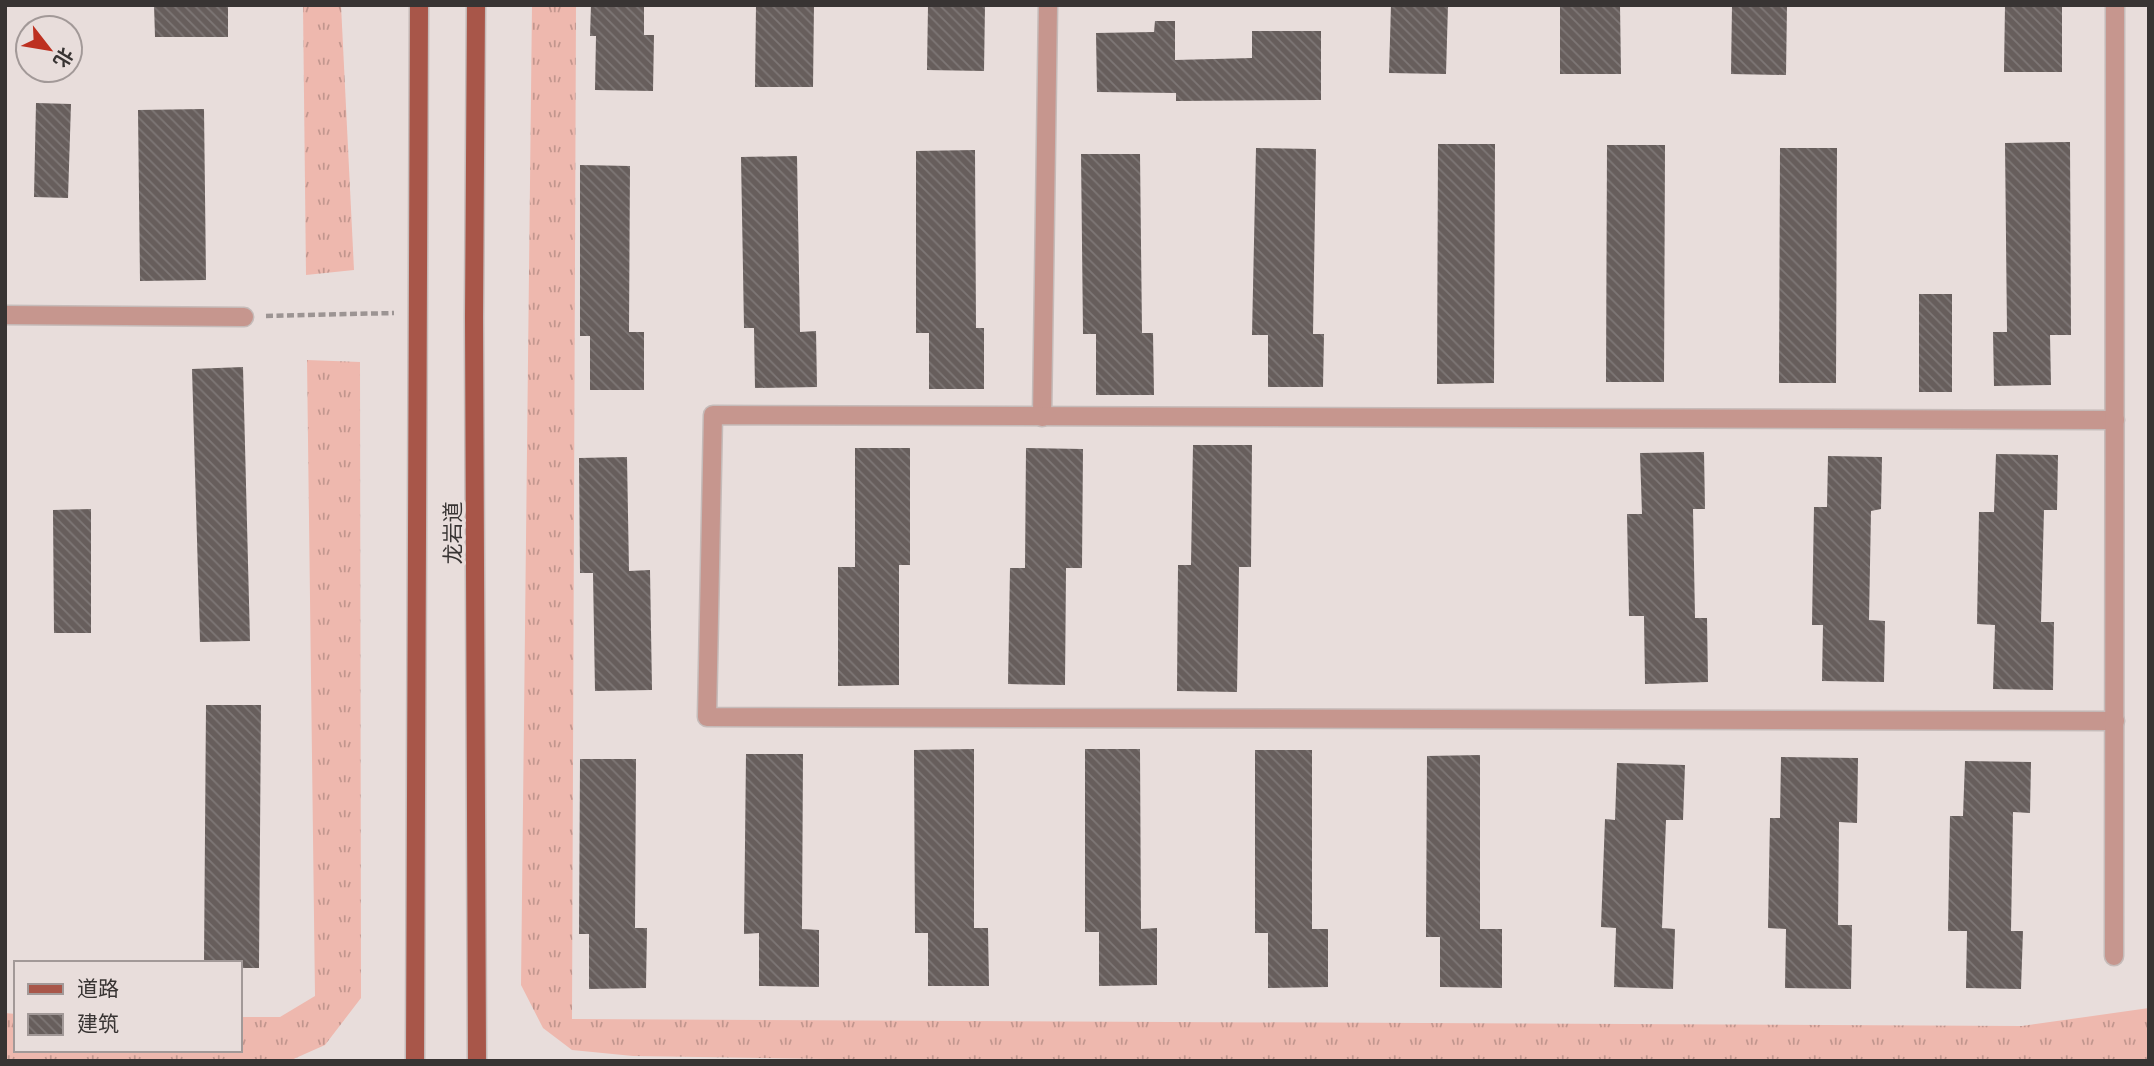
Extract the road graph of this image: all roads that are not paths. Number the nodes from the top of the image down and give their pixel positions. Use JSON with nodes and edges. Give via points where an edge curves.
{"nodes":[{"id":1,"x":419,"y":5,"type":"edge"},
{"id":2,"x":476,"y":5,"type":"edge"},
{"id":3,"x":1048,"y":5,"type":"edge"},
{"id":4,"x":2115,"y":5,"type":"edge"},
{"id":5,"x":5,"y":315,"type":"edge"},
{"id":6,"x":244,"y":317,"type":"road end"},
{"id":7,"x":1042,"y":417,"type":"junction"},
{"id":8,"x":2115,"y":420,"type":"junction"},
{"id":9,"x":2115,"y":721,"type":"junction"},
{"id":10,"x":2114,"y":956,"type":"dead end"},
{"id":11,"x":415,"y":1061,"type":"edge"},
{"id":12,"x":477,"y":1061,"type":"edge"}],
"edges":[{"from":1,"to":11,"type":"main road","name":"龙岩道"},
{"from":2,"to":12,"type":"main road","name":"龙岩道"},
{"from":3,"to":7,"type":"lane"},
{"from":4,"to":8,"type":"lane"},
{"from":5,"to":6,"type":"lane"},
{"from":7,"to":8,"type":"lane"},
{"from":7,"to":9,"type":"lane","via":[[713,415],[707,717]]},
{"from":8,"to":9,"type":"lane"},
{"from":9,"to":10,"type":"lane"}]}
